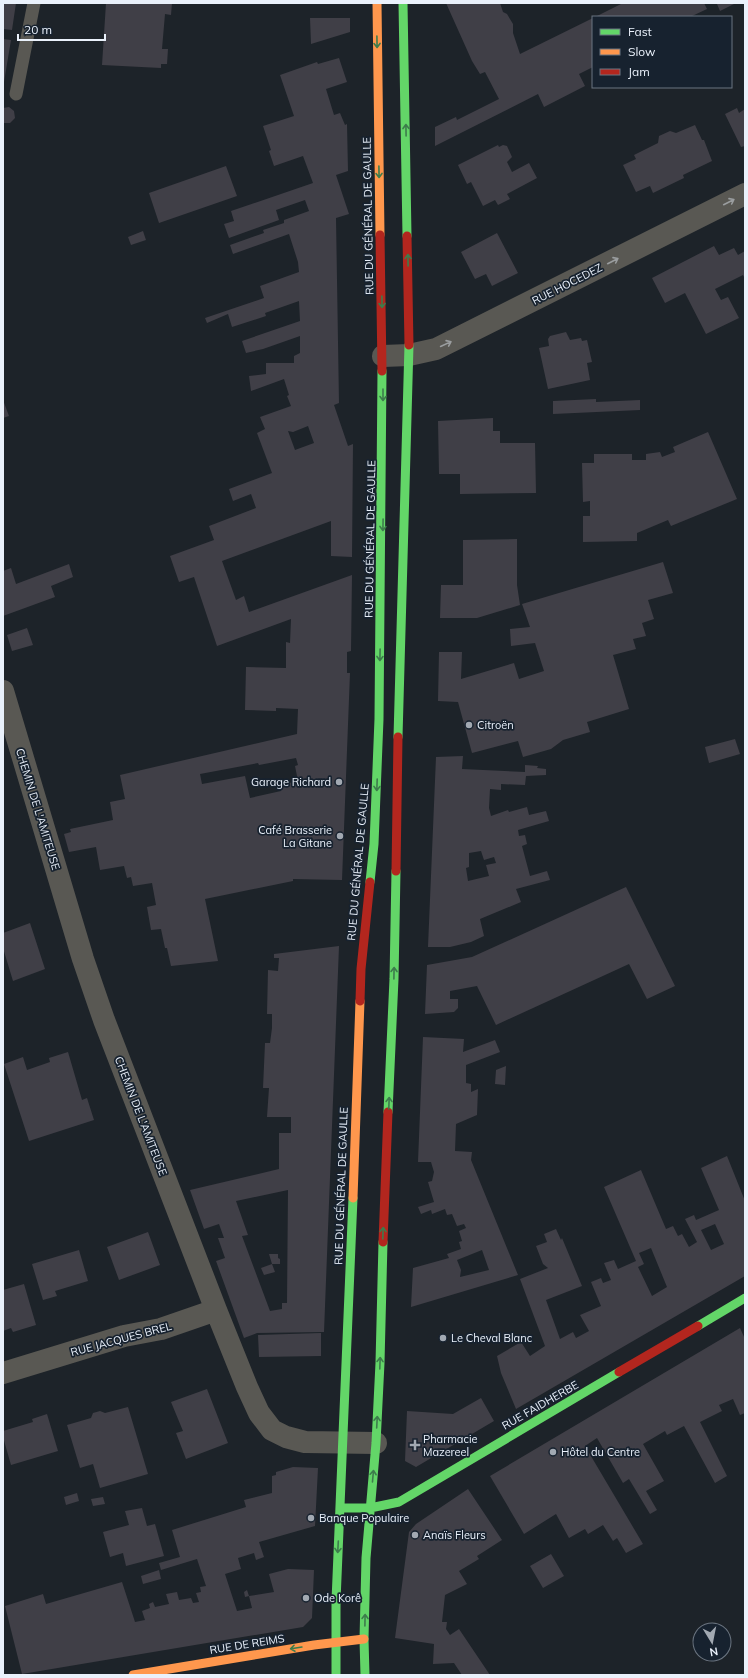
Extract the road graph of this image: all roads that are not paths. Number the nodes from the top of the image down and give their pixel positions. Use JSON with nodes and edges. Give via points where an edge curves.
{"nodes":[{"id":1,"x":34,"y":3,"type":"edge"},
{"id":2,"x":377,"y":3,"type":"edge"},
{"id":3,"x":403,"y":3,"type":"edge"},
{"id":4,"x":16,"y":94,"type":"dead end"},
{"id":5,"x":745,"y":194,"type":"edge"},
{"id":6,"x":409,"y":355,"type":"junction"},
{"id":7,"x":383,"y":356,"type":"junction"},
{"id":8,"x":3,"y":691,"type":"edge"},
{"id":9,"x":745,"y":1298,"type":"edge"},
{"id":10,"x":216,"y":1310,"type":"junction"},
{"id":11,"x":3,"y":1373,"type":"edge"},
{"id":12,"x":343,"y":1443,"type":"junction"},
{"id":13,"x":376,"y":1443,"type":"junction"},
{"id":14,"x":340,"y":1508,"type":"junction"},
{"id":15,"x":370,"y":1509,"type":"junction"},
{"id":16,"x":364,"y":1639,"type":"junction"},
{"id":17,"x":335,"y":1643,"type":"junction"},
{"id":18,"x":133,"y":1675,"type":"edge"},
{"id":19,"x":336,"y":1675,"type":"edge"},
{"id":20,"x":365,"y":1675,"type":"edge"}],
"edges":[{"from":1,"to":4,"type":"lane"},
{"from":2,"to":7,"type":"main road","name":"RUE DU GÉNÉRAL DE GAULLE","one_way":true},
{"from":6,"to":3,"type":"main road","one_way":true},
{"from":6,"to":5,"type":"street","name":"RUE HOCEDEZ","one_way":true,"via":[[436,349]]},
{"from":6,"to":7,"type":"street","name":"RUE HOCEDEZ"},
{"from":13,"to":6,"type":"main road","one_way":true,"via":[[394,979]]},
{"from":7,"to":12,"type":"main road","name":"RUE DU GÉNÉRAL DE GAULLE","one_way":true,"via":[[383,492],[376,810],[361,969]]},
{"from":8,"to":10,"type":"street","name":"CHEMIN DE L'AMITEUSE","via":[[83,959]]},
{"from":9,"to":15,"type":"main road","name":"RUE FAIDHERBE","via":[[400,1502]]},
{"from":10,"to":11,"type":"street","name":"RUE JACQUES BREL","via":[[161,1329],[124,1336]]},
{"from":10,"to":12,"type":"street","name":"CHEMIN DE L'AMITEUSE","via":[[247,1387],[272,1430],[286,1438],[305,1442]]},
{"from":12,"to":13,"type":"street","name":"CHEMIN DE L'AMITEUSE"},
{"from":12,"to":14,"type":"main road","name":"RUE DU GÉNÉRAL DE GAULLE"},
{"from":15,"to":13,"type":"main road","one_way":true},
{"from":14,"to":15,"type":"main road","name":"RUE FAIDHERBE"},
{"from":14,"to":17,"type":"main road","name":"RUE DU GÉNÉRAL DE GAULLE","one_way":true},
{"from":16,"to":15,"type":"main road","one_way":true},
{"from":16,"to":17,"type":"main road","name":"RUE DE REIMS"},
{"from":16,"to":20,"type":"main road"},
{"from":17,"to":18,"type":"main road","name":"RUE DE REIMS","one_way":true},
{"from":17,"to":19,"type":"main road","name":"RUE DU GÉNÉRAL DE GAULLE"}]}
